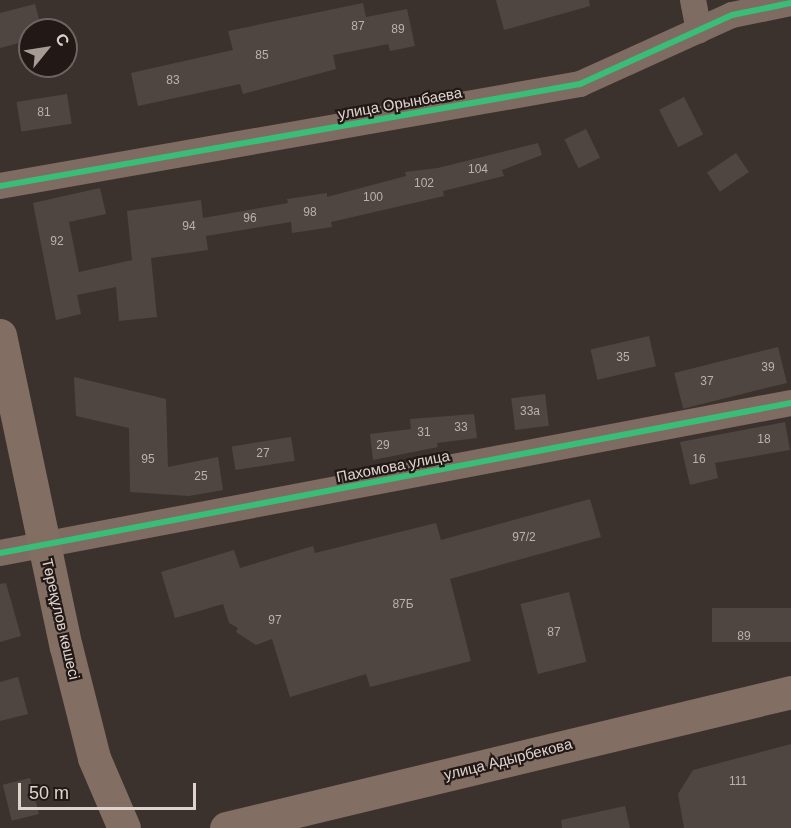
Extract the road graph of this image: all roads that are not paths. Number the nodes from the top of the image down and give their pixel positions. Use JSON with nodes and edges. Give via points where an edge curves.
{"nodes":[{"id":1,"x":693,"y":0,"type":"edge"},
{"id":2,"x":791,"y":3,"type":"edge"},
{"id":3,"x":699,"y":30,"type":"junction"},
{"id":4,"x":0,"y":186,"type":"edge"},
{"id":5,"x":0,"y":335,"type":"edge"},
{"id":6,"x":791,"y":402,"type":"edge"},
{"id":7,"x":45,"y":544,"type":"junction"},
{"id":8,"x":0,"y":553,"type":"edge"},
{"id":9,"x":791,"y":692,"type":"edge"},
{"id":10,"x":124,"y":828,"type":"edge"},
{"id":11,"x":226,"y":828,"type":"edge"}],
"edges":[{"from":1,"to":3,"type":"street"},
{"from":2,"to":3,"type":"street","name":"улица Орынбаева","via":[[732,15]]},
{"from":3,"to":4,"type":"street","name":"улица Орынбаева","via":[[580,84]]},
{"from":5,"to":7,"type":"main road","name":"Төреқұлов көшесі"},
{"from":6,"to":7,"type":"street","name":"Пахомова улица"},
{"from":7,"to":8,"type":"street","name":"Пахомова улица"},
{"from":7,"to":10,"type":"main road","name":"Төреқұлов көшесі","via":[[94,758]]},
{"from":9,"to":11,"type":"main road","name":"улица Адырбекова"}]}
